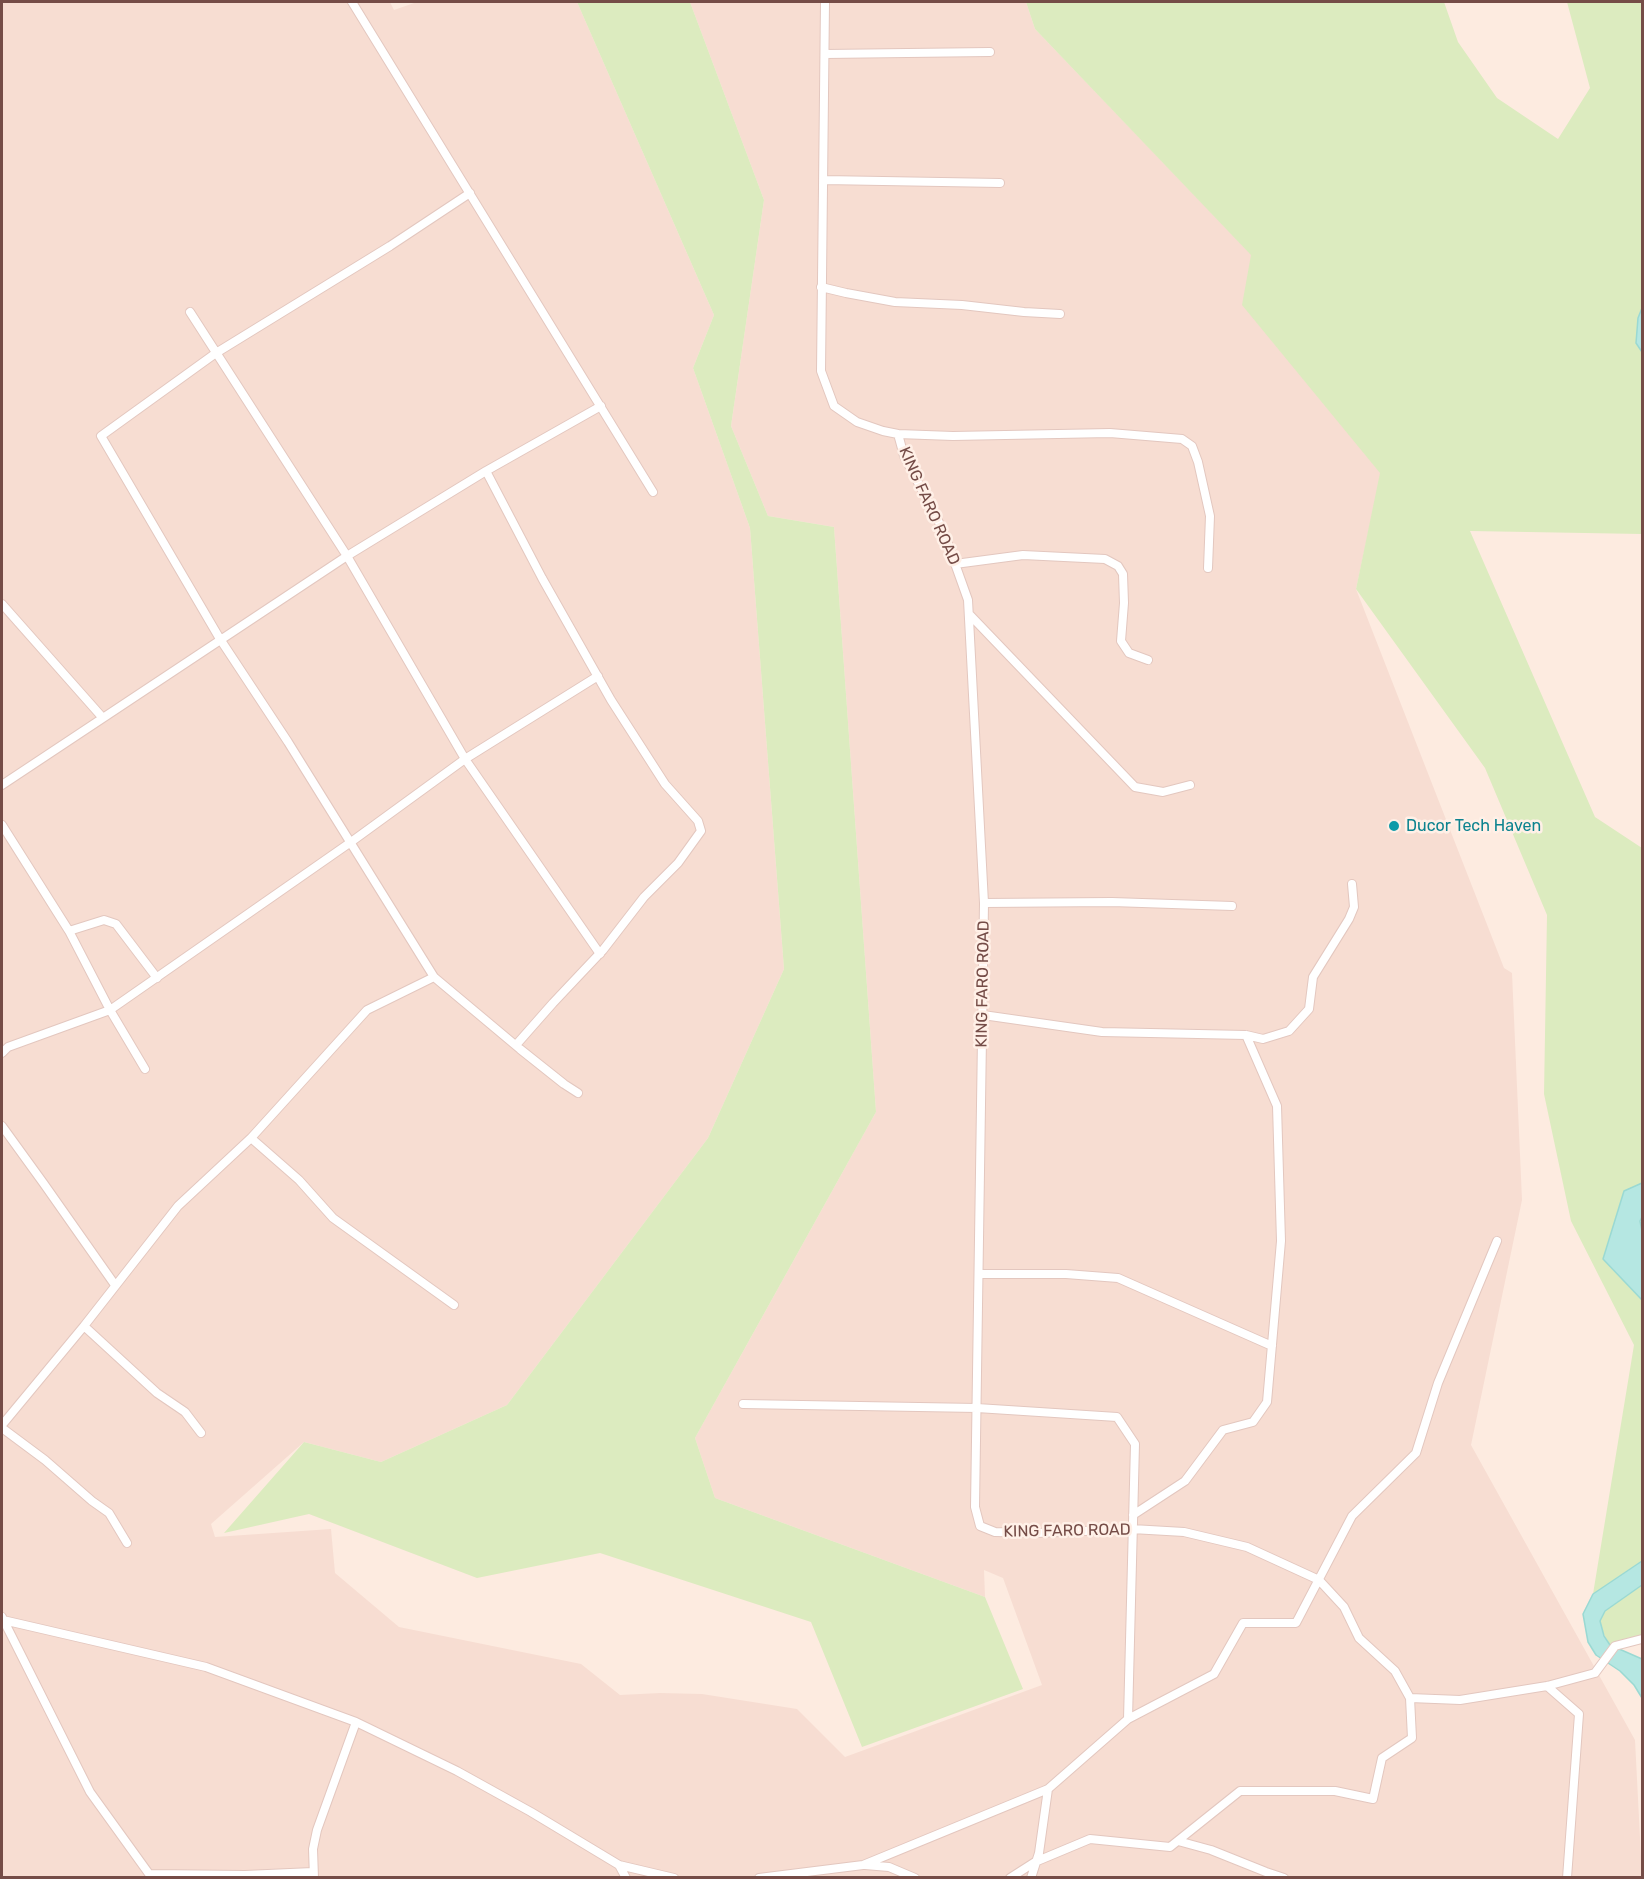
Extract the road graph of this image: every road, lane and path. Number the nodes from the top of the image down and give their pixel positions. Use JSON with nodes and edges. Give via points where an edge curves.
{"nodes":[{"id":1,"x":352,"y":2,"type":"edge"},
{"id":2,"x":825,"y":2,"type":"edge"},
{"id":3,"x":990,"y":52,"type":"dead end"},
{"id":4,"x":825,"y":54,"type":"junction"},
{"id":5,"x":824,"y":180,"type":"junction"},
{"id":6,"x":1000,"y":183,"type":"dead end"},
{"id":7,"x":470,"y":194,"type":"junction"},
{"id":8,"x":822,"y":287,"type":"junction"},
{"id":9,"x":190,"y":312,"type":"dead end"},
{"id":10,"x":1060,"y":314,"type":"dead end"},
{"id":11,"x":216,"y":353,"type":"junction"},
{"id":12,"x":601,"y":406,"type":"junction"},
{"id":13,"x":898,"y":434,"type":"junction"},
{"id":14,"x":486,"y":471,"type":"junction"},
{"id":15,"x":653,"y":492,"type":"dead end"},
{"id":16,"x":347,"y":556,"type":"junction"},
{"id":17,"x":955,"y":564,"type":"junction"},
{"id":18,"x":1208,"y":568,"type":"dead end"},
{"id":19,"x":2,"y":604,"type":"edge"},
{"id":20,"x":969,"y":614,"type":"junction"},
{"id":21,"x":220,"y":639,"type":"junction"},
{"id":22,"x":1148,"y":660,"type":"dead end"},
{"id":23,"x":598,"y":676,"type":"junction"},
{"id":24,"x":102,"y":717,"type":"junction"},
{"id":25,"x":465,"y":759,"type":"junction"},
{"id":26,"x":2,"y":784,"type":"edge"},
{"id":27,"x":1190,"y":785,"type":"dead end"},
{"id":28,"x":2,"y":825,"type":"edge"},
{"id":29,"x":351,"y":842,"type":"junction"},
{"id":30,"x":1352,"y":884,"type":"dead end"},
{"id":31,"x":984,"y":903,"type":"junction"},
{"id":32,"x":1232,"y":906,"type":"dead end"},
{"id":33,"x":69,"y":931,"type":"junction"},
{"id":34,"x":600,"y":954,"type":"junction"},
{"id":35,"x":434,"y":977,"type":"junction"},
{"id":36,"x":157,"y":978,"type":"junction"},
{"id":37,"x":110,"y":1010,"type":"junction"},
{"id":38,"x":982,"y":1015,"type":"junction"},
{"id":39,"x":1246,"y":1035,"type":"junction"},
{"id":40,"x":516,"y":1045,"type":"junction"},
{"id":41,"x":2,"y":1053,"type":"edge"},
{"id":42,"x":145,"y":1069,"type":"dead end"},
{"id":43,"x":578,"y":1093,"type":"dead end"},
{"id":44,"x":2,"y":1126,"type":"edge"},
{"id":45,"x":251,"y":1138,"type":"junction"},
{"id":46,"x":1497,"y":1241,"type":"dead end"},
{"id":47,"x":979,"y":1274,"type":"junction"},
{"id":48,"x":115,"y":1285,"type":"junction"},
{"id":49,"x":454,"y":1305,"type":"dead end"},
{"id":50,"x":84,"y":1326,"type":"junction"},
{"id":51,"x":1272,"y":1346,"type":"junction"},
{"id":52,"x":743,"y":1404,"type":"dead end"},
{"id":53,"x":977,"y":1408,"type":"junction"},
{"id":54,"x":2,"y":1423,"type":"edge"},
{"id":55,"x":201,"y":1433,"type":"dead end"},
{"id":56,"x":1133,"y":1515,"type":"junction"},
{"id":57,"x":1131,"y":1529,"type":"junction"},
{"id":58,"x":126,"y":1543,"type":"dead end"},
{"id":59,"x":1319,"y":1580,"type":"junction"},
{"id":60,"x":2,"y":1619,"type":"edge"},
{"id":61,"x":5,"y":1631,"type":"edge"},
{"id":62,"x":1642,"y":1639,"type":"edge"},
{"id":63,"x":1547,"y":1686,"type":"junction"},
{"id":64,"x":1410,"y":1698,"type":"junction"},
{"id":65,"x":1128,"y":1719,"type":"junction"},
{"id":66,"x":356,"y":1722,"type":"junction"},
{"id":67,"x":1048,"y":1789,"type":"junction"},
{"id":68,"x":1178,"y":1841,"type":"junction"},
{"id":69,"x":1035,"y":1862,"type":"junction"},
{"id":70,"x":619,"y":1864,"type":"junction"},
{"id":71,"x":863,"y":1864,"type":"junction"},
{"id":72,"x":899,"y":1874,"type":"edge"},
{"id":73,"x":314,"y":1875,"type":"edge"},
{"id":74,"x":151,"y":1876,"type":"edge"},
{"id":75,"x":626,"y":1878,"type":"edge"},
{"id":76,"x":674,"y":1878,"type":"edge"},
{"id":77,"x":759,"y":1878,"type":"edge"},
{"id":78,"x":915,"y":1878,"type":"edge"},
{"id":79,"x":1010,"y":1878,"type":"edge"},
{"id":80,"x":1031,"y":1878,"type":"edge"},
{"id":81,"x":1284,"y":1878,"type":"edge"},
{"id":82,"x":1567,"y":1878,"type":"edge"}],
"edges":[{"from":1,"to":7,"type":"street"},
{"from":2,"to":4,"type":"street","name":"KING FARO ROAD"},
{"from":3,"to":4,"type":"street"},
{"from":4,"to":5,"type":"street","name":"KING FARO ROAD"},
{"from":5,"to":6,"type":"street"},
{"from":5,"to":8,"type":"street","name":"KING FARO ROAD"},
{"from":7,"to":11,"type":"street"},
{"from":7,"to":12,"type":"street"},
{"from":8,"to":10,"type":"street","via":[[895,302]]},
{"from":8,"to":13,"type":"street","name":"KING FARO ROAD","via":[[821,371],[834,406],[857,422]]},
{"from":9,"to":11,"type":"street"},
{"from":11,"to":16,"type":"street"},
{"from":11,"to":21,"type":"street","via":[[101,436]]},
{"from":12,"to":14,"type":"street"},
{"from":12,"to":15,"type":"street"},
{"from":13,"to":17,"type":"street","name":"KING FARO ROAD","via":[[904,456],[943,530]]},
{"from":13,"to":18,"type":"street","via":[[1110,433],[1182,439],[1192,446],[1198,462],[1210,516]]},
{"from":14,"to":16,"type":"street"},
{"from":14,"to":23,"type":"street"},
{"from":16,"to":21,"type":"street"},
{"from":16,"to":25,"type":"street"},
{"from":17,"to":20,"type":"street","name":"KING FARO ROAD"},
{"from":17,"to":22,"type":"street","via":[[1023,555],[1105,559],[1123,574],[1121,641],[1129,654]]},
{"from":19,"to":24,"type":"street"},
{"from":20,"to":27,"type":"street","via":[[1135,787],[1163,792]]},
{"from":20,"to":31,"type":"street","name":"KING FARO ROAD"},
{"from":21,"to":24,"type":"street"},
{"from":21,"to":29,"type":"street"},
{"from":23,"to":25,"type":"street"},
{"from":23,"to":34,"type":"street","via":[[665,784],[698,821],[701,831]]},
{"from":24,"to":26,"type":"street"},
{"from":25,"to":29,"type":"street"},
{"from":25,"to":34,"type":"street"},
{"from":28,"to":33,"type":"street"},
{"from":29,"to":35,"type":"street"},
{"from":29,"to":36,"type":"street"},
{"from":30,"to":39,"type":"street","via":[[1354,908],[1312,977],[1309,1009],[1289,1031],[1263,1040]]},
{"from":31,"to":32,"type":"street"},
{"from":31,"to":38,"type":"street","name":"KING FARO ROAD"},
{"from":33,"to":36,"type":"street","via":[[104,920],[116,924]]},
{"from":33,"to":37,"type":"street"},
{"from":34,"to":40,"type":"street"},
{"from":35,"to":40,"type":"street"},
{"from":35,"to":45,"type":"street","via":[[367,1011]]},
{"from":36,"to":37,"type":"street"},
{"from":37,"to":41,"type":"street","via":[[8,1047]]},
{"from":37,"to":42,"type":"street"},
{"from":38,"to":39,"type":"street","via":[[1102,1032]]},
{"from":38,"to":47,"type":"street","name":"KING FARO ROAD"},
{"from":39,"to":51,"type":"street","via":[[1277,1106],[1281,1241]]},
{"from":40,"to":43,"type":"street"},
{"from":44,"to":48,"type":"street"},
{"from":45,"to":48,"type":"street","via":[[178,1206]]},
{"from":45,"to":49,"type":"street","via":[[299,1179],[333,1218]]},
{"from":46,"to":59,"type":"street","via":[[1438,1383],[1416,1453],[1352,1516]]},
{"from":47,"to":51,"type":"street","via":[[1119,1278]]},
{"from":47,"to":53,"type":"street","name":"KING FARO ROAD"},
{"from":48,"to":50,"type":"street"},
{"from":50,"to":54,"type":"street"},
{"from":50,"to":55,"type":"street","via":[[157,1393],[184,1412]]},
{"from":51,"to":56,"type":"street","via":[[1267,1402],[1252,1422],[1223,1430],[1185,1481]]},
{"from":52,"to":53,"type":"street"},
{"from":53,"to":56,"type":"street","via":[[1117,1417],[1135,1444]]},
{"from":53,"to":57,"type":"street","name":"KING FARO ROAD","via":[[975,1507],[980,1526],[995,1532],[1035,1533]]},
{"from":54,"to":58,"type":"street","via":[[109,1513]]},
{"from":56,"to":57,"type":"street"},
{"from":57,"to":59,"type":"street","name":"KING FARO ROAD","via":[[1184,1532],[1247,1547]]},
{"from":57,"to":65,"type":"street"},
{"from":59,"to":64,"type":"street","name":"KING FARO ROAD","via":[[1344,1607],[1359,1638],[1395,1671]]},
{"from":59,"to":65,"type":"street","via":[[1296,1623],[1243,1623],[1214,1674]]},
{"from":60,"to":61,"type":"street"},
{"from":60,"to":66,"type":"street","via":[[206,1667]]},
{"from":61,"to":74,"type":"street","via":[[90,1792]]},
{"from":62,"to":63,"type":"street","via":[[1615,1646],[1595,1673]]},
{"from":63,"to":64,"type":"street","via":[[1460,1700]]},
{"from":63,"to":82,"type":"street","via":[[1579,1714]]},
{"from":64,"to":68,"type":"street","via":[[1412,1738],[1382,1758],[1373,1799],[1335,1791],[1240,1791]]},
{"from":65,"to":67,"type":"street"},
{"from":66,"to":70,"type":"street","via":[[468,1777]]},
{"from":66,"to":73,"type":"street","via":[[317,1830]]},
{"from":67,"to":69,"type":"street"},
{"from":67,"to":71,"type":"street"},
{"from":68,"to":69,"type":"street","via":[[1170,1847],[1090,1839]]},
{"from":68,"to":81,"type":"street"},
{"from":69,"to":79,"type":"street"},
{"from":69,"to":80,"type":"street"},
{"from":70,"to":75,"type":"street"},
{"from":70,"to":76,"type":"street"},
{"from":71,"to":72,"type":"street","via":[[889,1867]]},
{"from":71,"to":77,"type":"street"},
{"from":72,"to":78,"type":"street"},
{"from":73,"to":74,"type":"street"}]}
